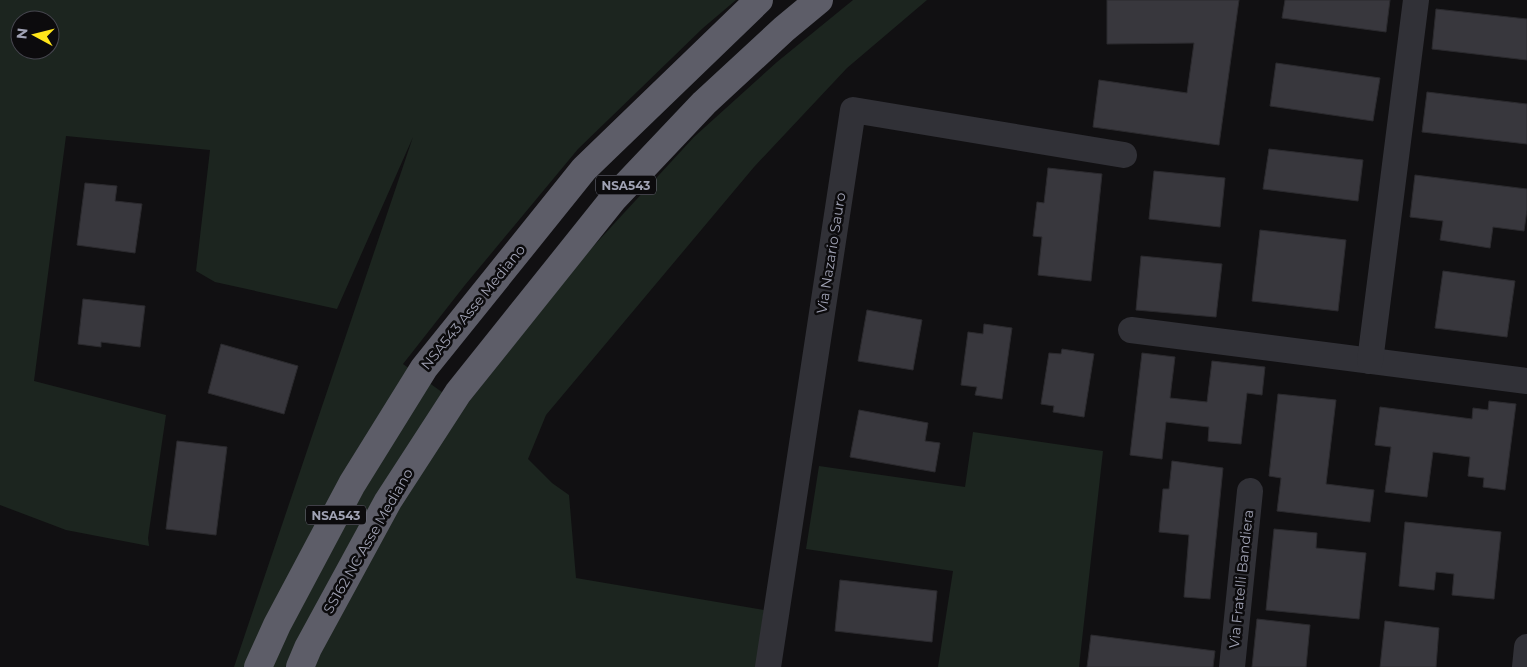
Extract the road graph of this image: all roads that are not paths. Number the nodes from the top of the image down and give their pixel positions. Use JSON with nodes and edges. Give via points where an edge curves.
{"nodes":[{"id":1,"x":759,"y":0,"type":"edge"},
{"id":2,"x":818,"y":0,"type":"edge"},
{"id":3,"x":1416,"y":0,"type":"edge"},
{"id":4,"x":1124,"y":156,"type":"dead end"},
{"id":5,"x":1131,"y":330,"type":"dead end"},
{"id":6,"x":1370,"y":361,"type":"junction"},
{"id":7,"x":1527,"y":381,"type":"edge"},
{"id":8,"x":1250,"y":491,"type":"dead end"},
{"id":9,"x":1527,"y":647,"type":"edge"},
{"id":10,"x":258,"y":667,"type":"edge"},
{"id":11,"x":300,"y":667,"type":"edge"},
{"id":12,"x":768,"y":667,"type":"edge"},
{"id":13,"x":1232,"y":667,"type":"edge"},
{"id":14,"x":1525,"y":667,"type":"edge"}],
"edges":[{"from":1,"to":10,"type":"highway","name":"NSA543 Asse Mediano","number":"NSA543","via":[[584,170],[424,368],[352,484],[276,625]]},
{"from":2,"to":11,"type":"highway","name":"SS162 NC Asse Mediano","number":"NSA543","via":[[704,103],[614,198],[458,393],[388,501]]},
{"from":3,"to":6,"type":"street"},
{"from":4,"to":12,"type":"street","name":"Via Nazario Sauro","via":[[853,110]]},
{"from":5,"to":6,"type":"street"},
{"from":6,"to":7,"type":"street"},
{"from":8,"to":13,"type":"street","name":"Via Fratelli Bandiera"},
{"from":9,"to":14,"type":"street"}]}
